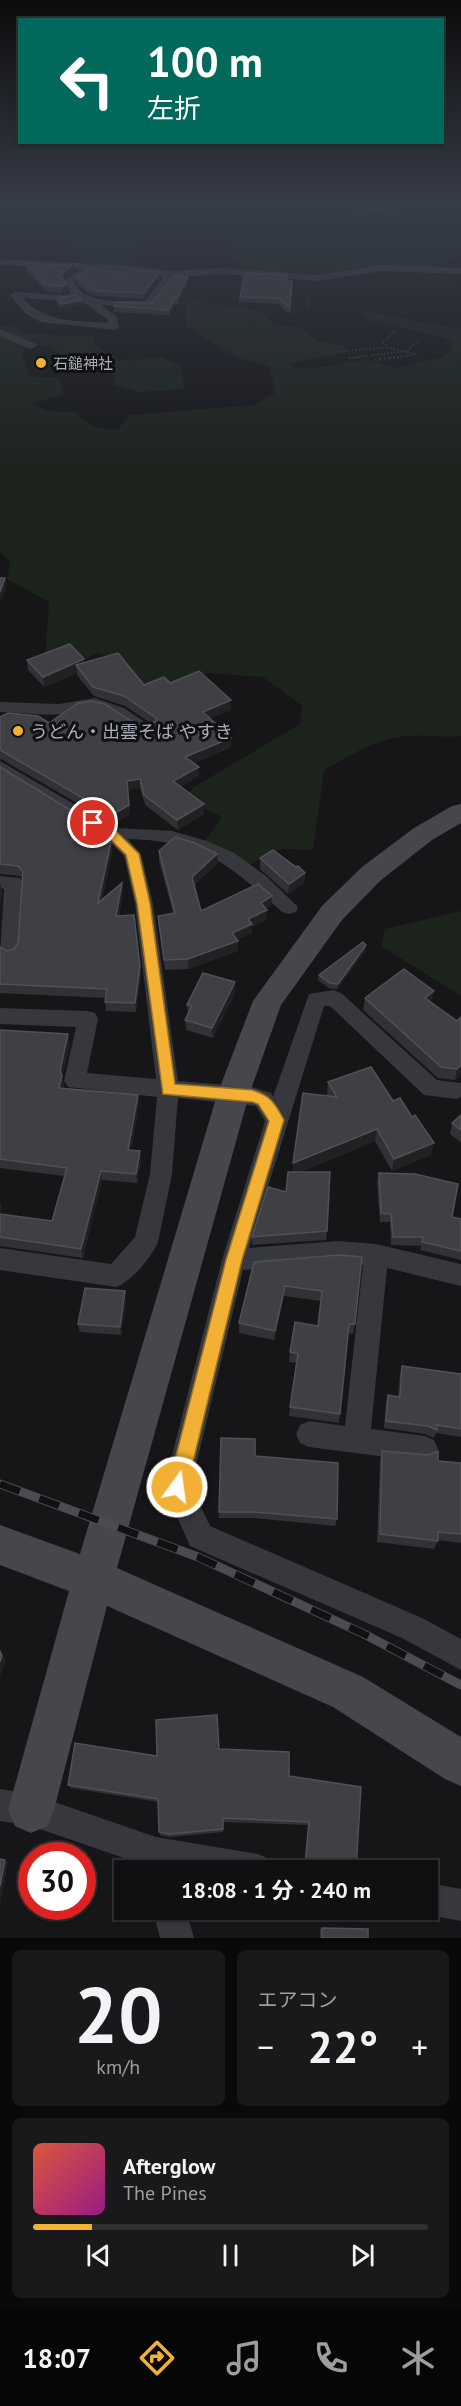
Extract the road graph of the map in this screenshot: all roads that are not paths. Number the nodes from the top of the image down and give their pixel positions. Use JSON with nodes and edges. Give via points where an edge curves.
{"nodes":[{"id":1,"x":72,"y":295,"type":"edge"},
{"id":2,"x":80,"y":295,"type":"edge"},
{"id":3,"x":154,"y":295,"type":"edge"},
{"id":4,"x":90,"y":301,"type":"junction"},
{"id":5,"x":0,"y":332,"type":"edge"},
{"id":6,"x":32,"y":346,"type":"dead end"},
{"id":7,"x":0,"y":707,"type":"edge"},
{"id":8,"x":147,"y":729,"type":"edge"},
{"id":9,"x":0,"y":766,"type":"edge"},
{"id":10,"x":461,"y":812,"type":"edge"},
{"id":11,"x":112,"y":834,"type":"junction"},
{"id":12,"x":0,"y":882,"type":"edge"},
{"id":13,"x":289,"y":907,"type":"dead end"},
{"id":14,"x":8,"y":951,"type":"edge"},
{"id":15,"x":0,"y":1016,"type":"edge"},
{"id":16,"x":168,"y":1089,"type":"junction"},
{"id":17,"x":456,"y":1090,"type":"dead end"},
{"id":18,"x":233,"y":1095,"type":"junction"},
{"id":19,"x":276,"y":1120,"type":"junction"},
{"id":20,"x":376,"y":1255,"type":"junction"},
{"id":21,"x":0,"y":1259,"type":"edge"},
{"id":22,"x":234,"y":1260,"type":"junction"},
{"id":23,"x":461,"y":1275,"type":"edge"},
{"id":24,"x":309,"y":1434,"type":"dead end"},
{"id":25,"x":357,"y":1440,"type":"junction"},
{"id":26,"x":424,"y":1449,"type":"dead end"},
{"id":27,"x":0,"y":1545,"type":"edge"},
{"id":28,"x":93,"y":1579,"type":"junction"},
{"id":29,"x":461,"y":1655,"type":"edge"},
{"id":30,"x":461,"y":1763,"type":"edge"},
{"id":31,"x":15,"y":1808,"type":"edge"},
{"id":32,"x":153,"y":1860,"type":"edge"},
{"id":33,"x":438,"y":1901,"type":"edge"},
{"id":34,"x":461,"y":1905,"type":"edge"},
{"id":35,"x":172,"y":1920,"type":"edge"},
{"id":36,"x":177,"y":1938,"type":"edge"}],
"edges":[{"from":1,"to":4,"type":"street","via":[[15,296],[30,312],[45,320],[114,327],[112,318]]},
{"from":2,"to":4,"type":"street"},
{"from":3,"to":4,"type":"street","via":[[148,304]]},
{"from":5,"to":6,"type":"street"},
{"from":7,"to":8,"type":"street","via":[[59,709],[95,703],[118,711]]},
{"from":9,"to":11,"type":"street"},
{"from":10,"to":18,"type":"street","via":[[423,834],[371,873],[332,913],[268,1001]]},
{"from":11,"to":13,"type":"street","via":[[143,832],[208,849],[229,858]]},
{"from":11,"to":16,"type":"street","via":[[132,854],[144,903]]},
{"from":12,"to":14,"type":"street","via":[[14,883]]},
{"from":15,"to":16,"type":"street","via":[[88,1019],[75,1082]]},
{"from":16,"to":18,"type":"street"},
{"from":16,"to":21,"type":"street","via":[[162,1174],[146,1242],[116,1276]]},
{"from":17,"to":19,"type":"street","via":[[432,1089],[333,998],[316,999]]},
{"from":18,"to":19,"type":"street","via":[[263,1099]]},
{"from":18,"to":28,"type":"street"},
{"from":19,"to":22,"type":"street"},
{"from":20,"to":22,"type":"street","via":[[338,1252]]},
{"from":20,"to":23,"type":"street"},
{"from":20,"to":25,"type":"street"},
{"from":22,"to":29,"type":"street","via":[[177,1487],[200,1536],[412,1628]]},
{"from":24,"to":25,"type":"street"},
{"from":25,"to":26,"type":"street"},
{"from":27,"to":28,"type":"street"},
{"from":28,"to":30,"type":"street","via":[[348,1692]]},
{"from":28,"to":31,"type":"street"},
{"from":31,"to":32,"type":"street"},
{"from":33,"to":34,"type":"street"},
{"from":35,"to":36,"type":"street"}]}
